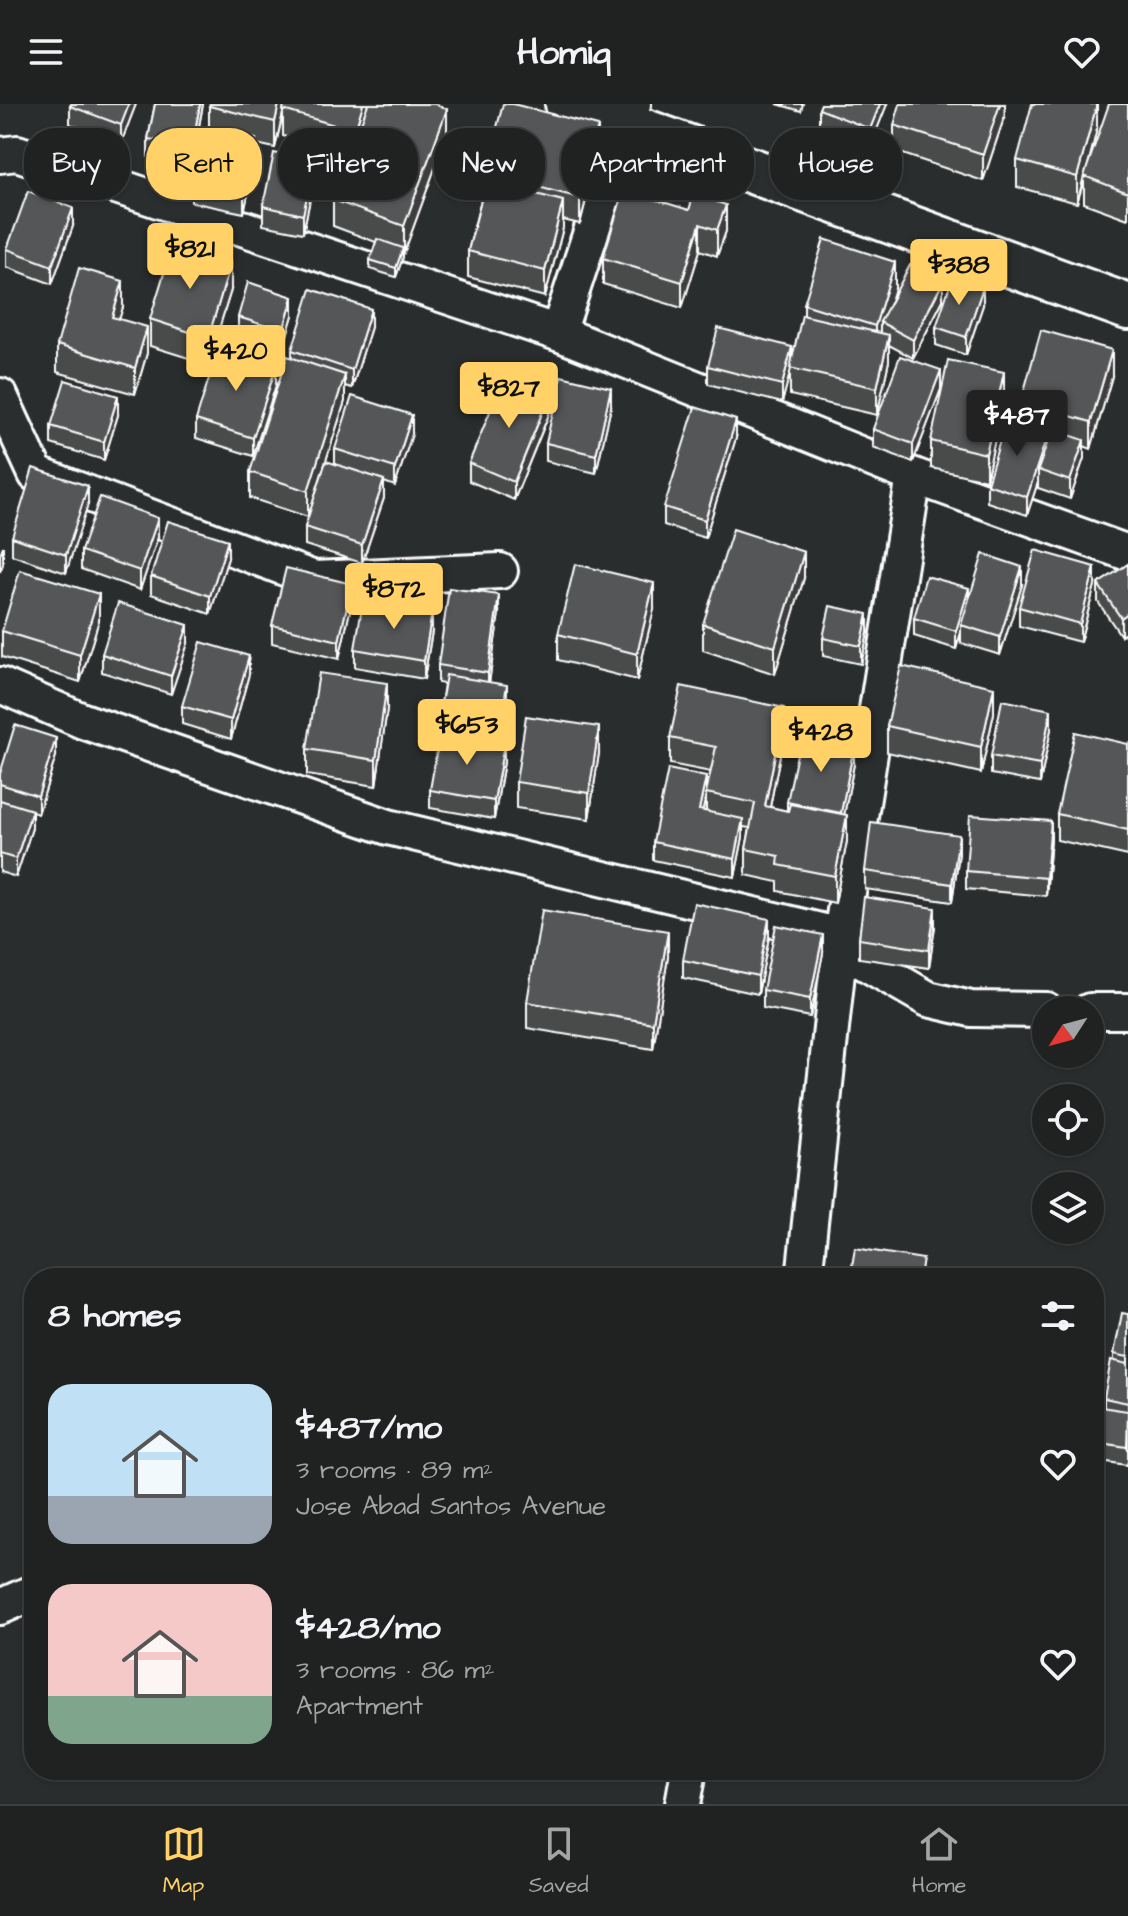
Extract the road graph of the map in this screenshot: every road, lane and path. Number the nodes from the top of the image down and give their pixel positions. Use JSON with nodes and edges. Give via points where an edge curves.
{"nodes":[{"id":1,"x":568,"y":104,"type":"edge"},
{"id":2,"x":629,"y":114,"type":"edge"},
{"id":3,"x":0,"y":155,"type":"edge"},
{"id":4,"x":1128,"y":307,"type":"edge"},
{"id":5,"x":558,"y":333,"type":"junction"},
{"id":6,"x":0,"y":396,"type":"edge"},
{"id":7,"x":914,"y":476,"type":"junction"},
{"id":8,"x":1128,"y":553,"type":"edge"},
{"id":9,"x":500,"y":571,"type":"dead end"},
{"id":10,"x":0,"y":685,"type":"edge"},
{"id":11,"x":840,"y":942,"type":"junction"},
{"id":12,"x":1032,"y":1010,"type":"edge"},
{"id":13,"x":1104,"y":1011,"type":"edge"},
{"id":14,"x":1128,"y":1011,"type":"edge"},
{"id":15,"x":805,"y":1268,"type":"edge"},
{"id":16,"x":24,"y":1596,"type":"edge"},
{"id":17,"x":0,"y":1607,"type":"edge"},
{"id":18,"x":687,"y":1780,"type":"edge"},
{"id":19,"x":683,"y":1804,"type":"edge"}],
"edges":[{"from":1,"to":2,"type":"highway"},
{"from":2,"to":4,"type":"highway"},
{"from":2,"to":5,"type":"street"},
{"from":3,"to":5,"type":"street","via":[[17,153]]},
{"from":5,"to":7,"type":"street"},
{"from":6,"to":9,"type":"street","via":[[36,474],[314,579]]},
{"from":7,"to":8,"type":"street"},
{"from":7,"to":11,"type":"street"},
{"from":10,"to":11,"type":"street","via":[[83,721],[388,827]]},
{"from":11,"to":12,"type":"street","via":[[928,999],[971,1009]]},
{"from":11,"to":15,"type":"street"},
{"from":13,"to":14,"type":"street"},
{"from":16,"to":17,"type":"street"},
{"from":18,"to":19,"type":"street"}]}
